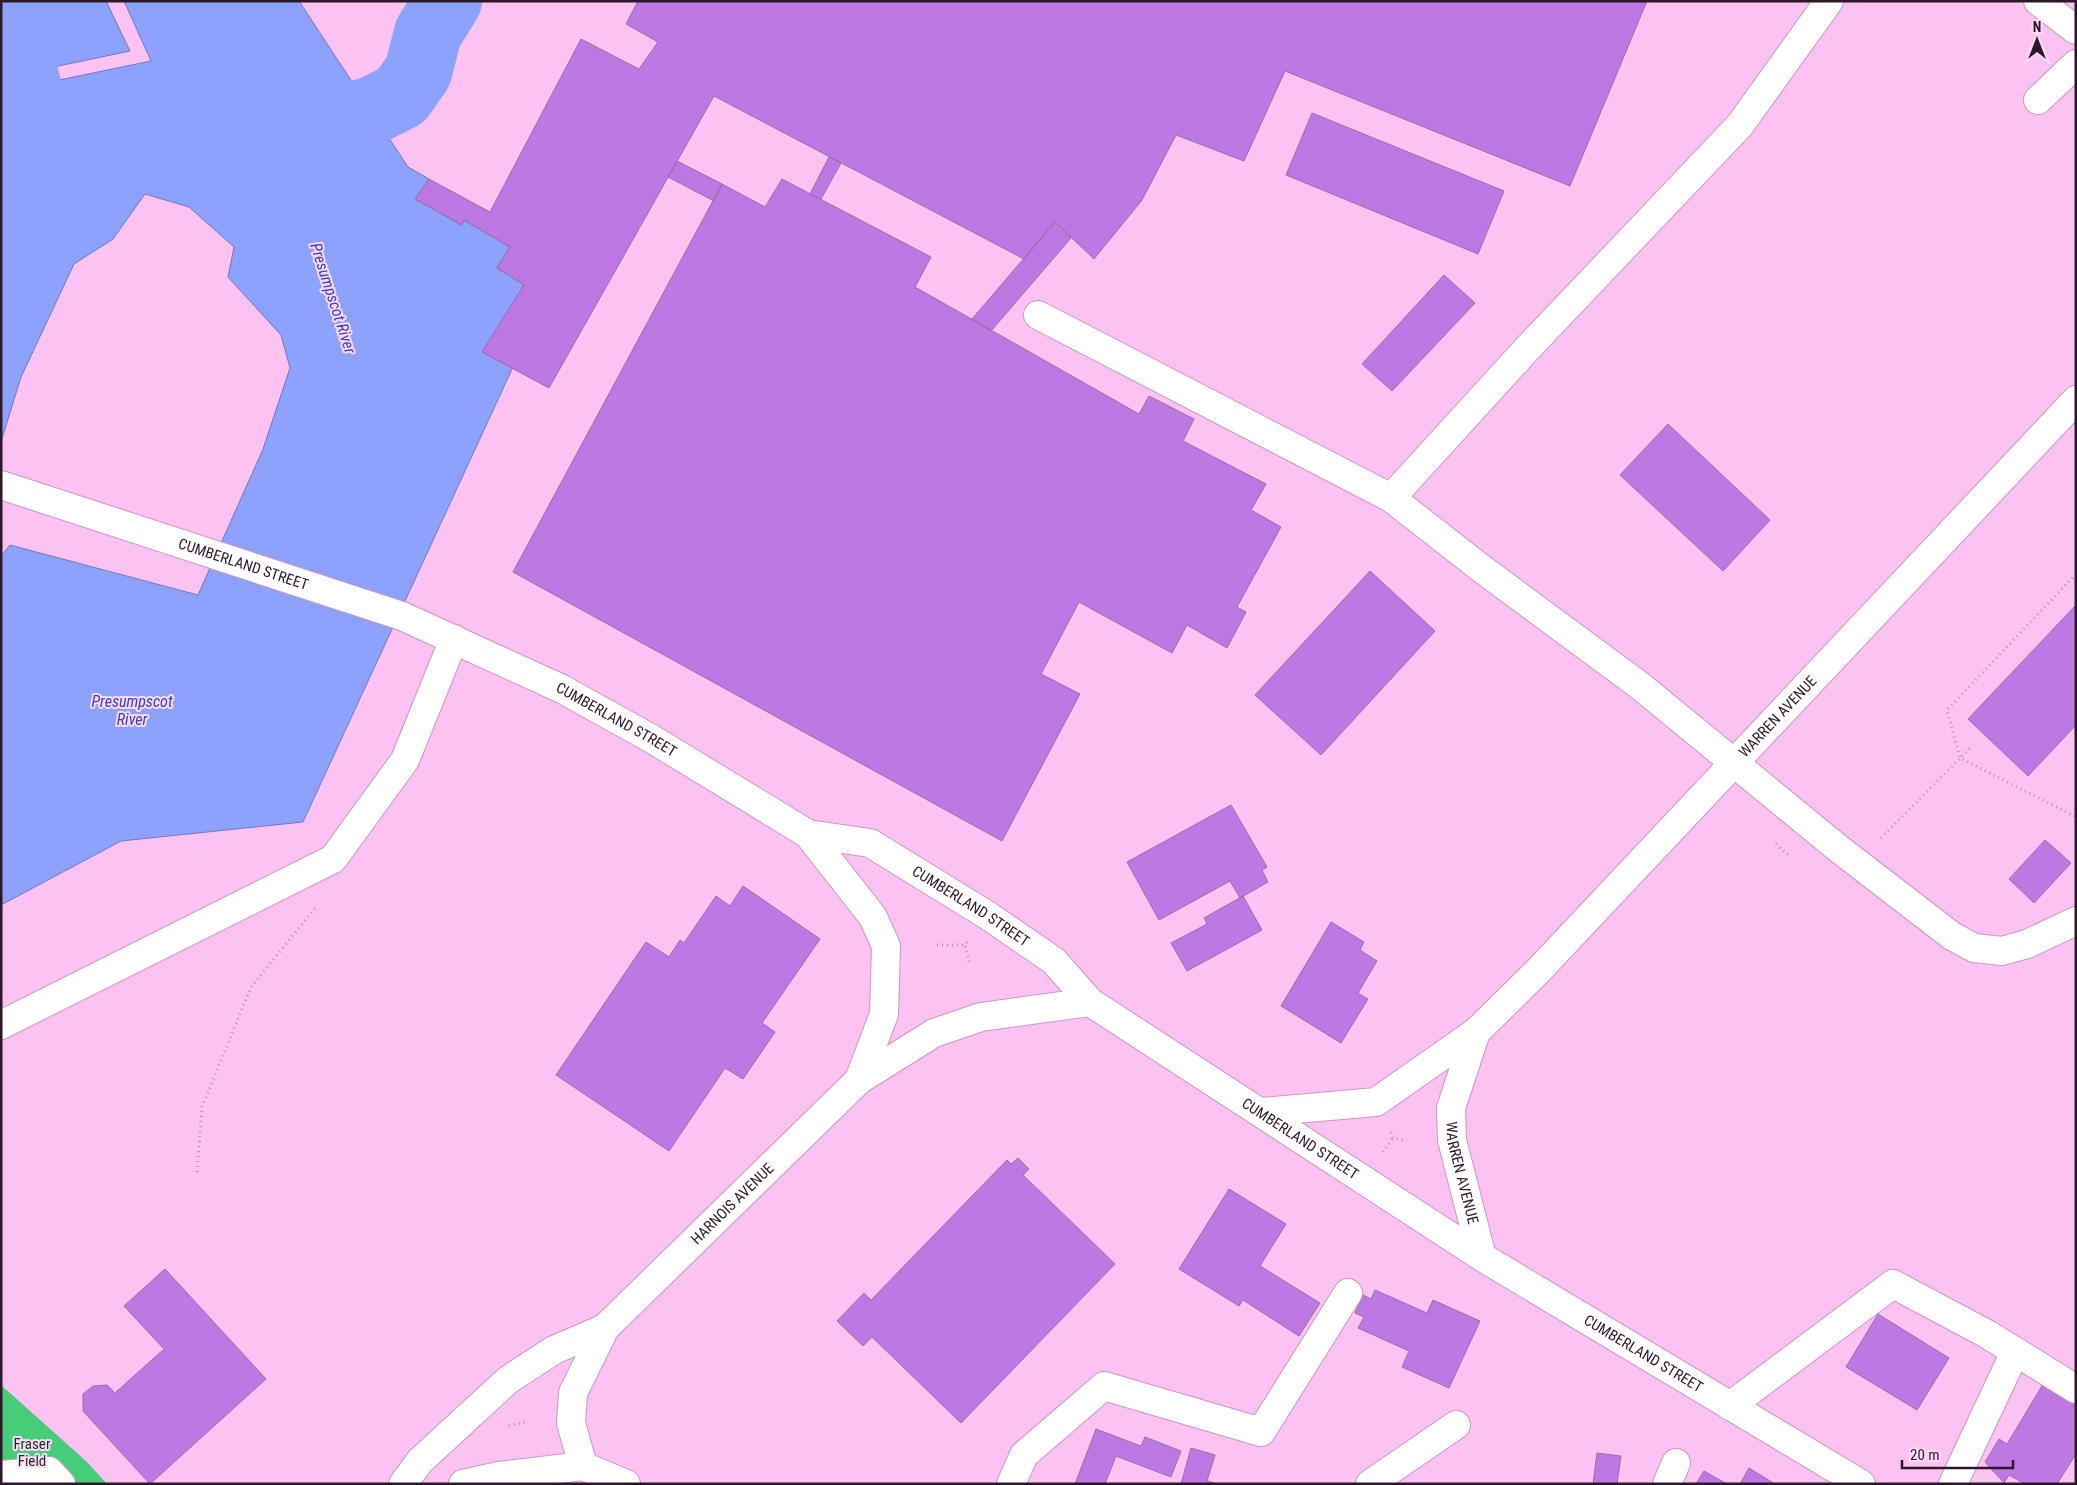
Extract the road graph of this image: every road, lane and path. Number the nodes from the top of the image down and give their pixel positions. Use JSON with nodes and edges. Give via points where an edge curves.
{"nodes":[{"id":1,"x":1829,"y":1,"type":"edge"},
{"id":2,"x":2038,"y":1,"type":"edge"},
{"id":3,"x":2076,"y":30,"type":"edge"},
{"id":4,"x":2076,"y":64,"type":"edge"},
{"id":5,"x":2038,"y":100,"type":"dead end"},
{"id":6,"x":1038,"y":315,"type":"dead end"},
{"id":7,"x":2076,"y":400,"type":"edge"},
{"id":8,"x":1,"y":485,"type":"edge"},
{"id":9,"x":1391,"y":498,"type":"junction"},
{"id":10,"x":2076,"y":574,"type":"edge"},
{"id":11,"x":454,"y":639,"type":"junction"},
{"id":12,"x":1970,"y":748,"type":"dead end"},
{"id":13,"x":1960,"y":758,"type":"junction"},
{"id":14,"x":1733,"y":764,"type":"junction"},
{"id":15,"x":2076,"y":816,"type":"edge"},
{"id":16,"x":808,"y":834,"type":"junction"},
{"id":17,"x":1773,"y":841,"type":"dead end"},
{"id":18,"x":1835,"y":846,"type":"junction"},
{"id":19,"x":333,"y":858,"type":"junction"},
{"id":20,"x":2076,"y":921,"type":"edge"},
{"id":21,"x":970,"y":940,"type":"dead end"},
{"id":22,"x":938,"y":945,"type":"dead end"},
{"id":23,"x":965,"y":945,"type":"junction"},
{"id":24,"x":969,"y":962,"type":"dead end"},
{"id":25,"x":1090,"y":1002,"type":"junction"},
{"id":26,"x":1,"y":1025,"type":"edge"},
{"id":27,"x":1476,"y":1032,"type":"junction"},
{"id":28,"x":859,"y":1080,"type":"junction"},
{"id":29,"x":1261,"y":1112,"type":"junction"},
{"id":30,"x":1388,"y":1125,"type":"dead end"},
{"id":31,"x":1393,"y":1138,"type":"junction"},
{"id":32,"x":1405,"y":1140,"type":"dead end"},
{"id":33,"x":1383,"y":1152,"type":"dead end"},
{"id":34,"x":197,"y":1172,"type":"dead end"},
{"id":35,"x":1482,"y":1257,"type":"junction"},
{"id":36,"x":1348,"y":1293,"type":"dead end"},
{"id":37,"x":605,"y":1328,"type":"junction"},
{"id":38,"x":2015,"y":1352,"type":"junction"},
{"id":39,"x":2076,"y":1389,"type":"edge"},
{"id":40,"x":1730,"y":1406,"type":"junction"},
{"id":41,"x":1456,"y":1425,"type":"dead end"},
{"id":42,"x":583,"y":1466,"type":"junction"},
{"id":43,"x":1,"y":1474,"type":"edge"},
{"id":44,"x":61,"y":1484,"type":"edge"},
{"id":45,"x":402,"y":1484,"type":"edge"},
{"id":46,"x":463,"y":1484,"type":"edge"},
{"id":47,"x":626,"y":1484,"type":"edge"},
{"id":48,"x":1011,"y":1484,"type":"edge"},
{"id":49,"x":1370,"y":1484,"type":"edge"},
{"id":50,"x":1861,"y":1484,"type":"edge"},
{"id":51,"x":1953,"y":1484,"type":"edge"}],
"edges":[{"from":1,"to":9,"type":"main road","via":[[1740,125],[1525,351]]},
{"from":2,"to":3,"type":"main road"},
{"from":4,"to":5,"type":"main road"},
{"from":6,"to":9,"type":"main road"},
{"from":7,"to":14,"type":"main road","name":"WARREN AVENUE"},
{"from":8,"to":11,"type":"main road","name":"CUMBERLAND STREET","via":[[402,616]]},
{"from":9,"to":14,"type":"main road","via":[[1639,685]]},
{"from":10,"to":13,"type":"path","via":[[1947,710]]},
{"from":11,"to":16,"type":"main road","name":"CUMBERLAND STREET","via":[[570,694],[652,739]]},
{"from":11,"to":19,"type":"main road","via":[[405,760]]},
{"from":12,"to":13,"type":"path"},
{"from":13,"to":15,"type":"path"},
{"from":13,"to":18,"type":"path","via":[[1882,837]]},
{"from":14,"to":18,"type":"main road"},
{"from":14,"to":27,"type":"main road","name":"WARREN AVENUE","via":[[1538,971]]},
{"from":16,"to":25,"type":"main road","name":"CUMBERLAND STREET","via":[[870,843],[987,915],[1054,962]]},
{"from":16,"to":28,"type":"main road","name":"HARNOIS AVENUE","via":[[873,917],[886,946],[884,1014]]},
{"from":17,"to":18,"type":"path","via":[[1787,854]]},
{"from":18,"to":20,"type":"main road","via":[[1952,936],[1974,948],[2002,951],[2027,944]]},
{"from":19,"to":26,"type":"main road"},
{"from":19,"to":34,"type":"path","via":[[320,901],[251,987],[202,1107]]},
{"from":21,"to":23,"type":"path"},
{"from":22,"to":23,"type":"path"},
{"from":23,"to":24,"type":"path"},
{"from":25,"to":28,"type":"main road","name":"HARNOIS AVENUE","via":[[971,1020],[934,1033]]},
{"from":25,"to":29,"type":"main road","name":"CUMBERLAND STREET"},
{"from":27,"to":29,"type":"main road","name":"WARREN AVENUE","via":[[1376,1102]]},
{"from":27,"to":35,"type":"main road","name":"WARREN AVENUE","via":[[1451,1108],[1452,1140]]},
{"from":28,"to":37,"type":"main road","name":"HARNOIS AVENUE"},
{"from":29,"to":35,"type":"main road","name":"CUMBERLAND STREET"},
{"from":30,"to":31,"type":"path"},
{"from":31,"to":32,"type":"path"},
{"from":31,"to":33,"type":"path"},
{"from":35,"to":40,"type":"main road","name":"CUMBERLAND STREET"},
{"from":36,"to":48,"type":"main road","via":[[1261,1432],[1104,1386],[1024,1455]]},
{"from":37,"to":42,"type":"main road","name":"HARNOIS AVENUE","via":[[573,1393],[571,1423]]},
{"from":37,"to":45,"type":"main road","name":"HARNOIS AVENUE","via":[[554,1350],[508,1380],[420,1461]]},
{"from":38,"to":39,"type":"main road"},
{"from":38,"to":40,"type":"main road","via":[[1893,1284]]},
{"from":38,"to":51,"type":"main road"},
{"from":40,"to":50,"type":"main road","name":"CUMBERLAND STREET"},
{"from":41,"to":49,"type":"main road"},
{"from":42,"to":46,"type":"main road"},
{"from":42,"to":47,"type":"main road"},
{"from":43,"to":44,"type":"main road","via":[[49,1471]]}]}
